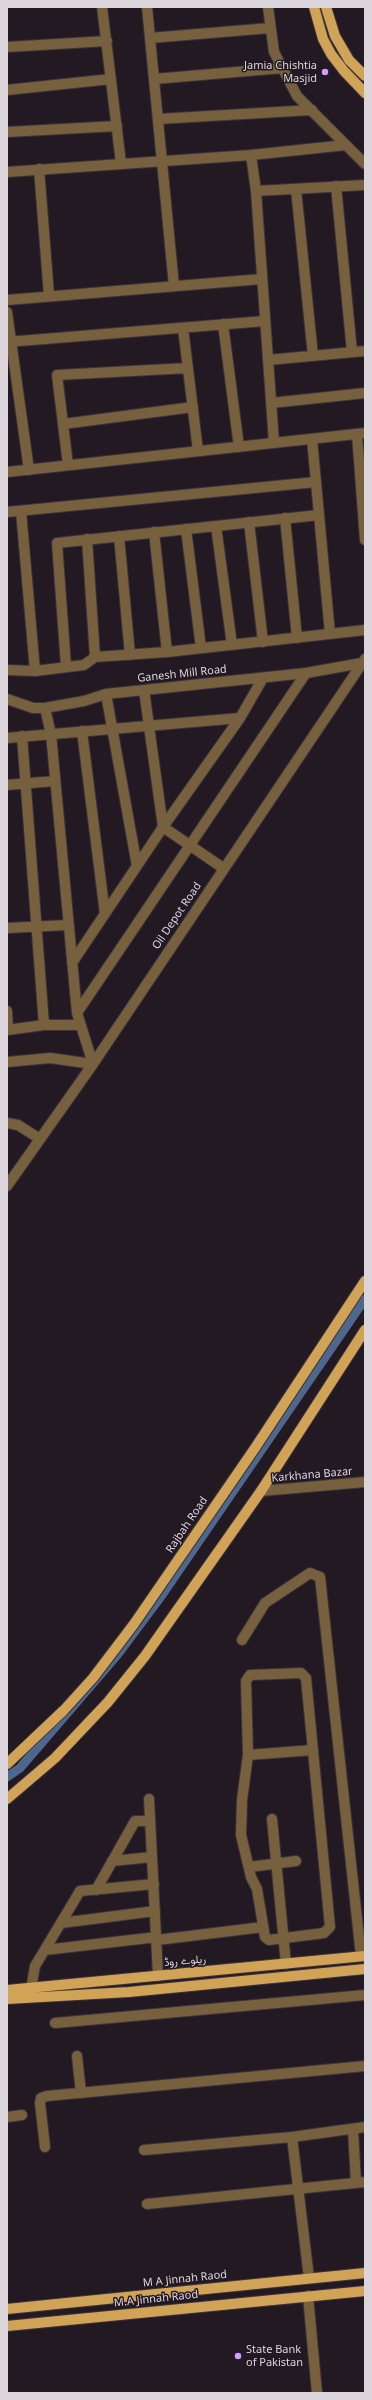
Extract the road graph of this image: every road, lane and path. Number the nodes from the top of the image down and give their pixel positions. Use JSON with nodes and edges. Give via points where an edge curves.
{"nodes":[{"id":1,"x":102,"y":7,"type":"edge"},
{"id":2,"x":147,"y":7,"type":"edge"},
{"id":3,"x":268,"y":7,"type":"edge"},
{"id":4,"x":314,"y":7,"type":"edge"},
{"id":5,"x":326,"y":7,"type":"edge"},
{"id":6,"x":270,"y":28,"type":"junction"},
{"id":7,"x":150,"y":38,"type":"junction"},
{"id":8,"x":107,"y":41,"type":"junction"},
{"id":9,"x":7,"y":47,"type":"edge"},
{"id":10,"x":283,"y":68,"type":"junction"},
{"id":11,"x":365,"y":76,"type":"edge"},
{"id":12,"x":154,"y":78,"type":"junction"},
{"id":13,"x":111,"y":79,"type":"junction"},
{"id":14,"x":7,"y":90,"type":"edge"},
{"id":15,"x":365,"y":93,"type":"edge"},
{"id":16,"x":312,"y":110,"type":"junction"},
{"id":17,"x":158,"y":119,"type":"junction"},
{"id":18,"x":117,"y":126,"type":"junction"},
{"id":19,"x":7,"y":132,"type":"edge"},
{"id":20,"x":346,"y":145,"type":"junction"},
{"id":21,"x":251,"y":155,"type":"junction"},
{"id":22,"x":162,"y":161,"type":"junction"},
{"id":23,"x":121,"y":163,"type":"junction"},
{"id":24,"x":365,"y":164,"type":"edge"},
{"id":25,"x":39,"y":169,"type":"junction"},
{"id":26,"x":7,"y":172,"type":"edge"},
{"id":27,"x":365,"y":185,"type":"edge"},
{"id":28,"x":336,"y":186,"type":"junction"},
{"id":29,"x":296,"y":189,"type":"junction"},
{"id":30,"x":256,"y":191,"type":"junction"},
{"id":31,"x":262,"y":279,"type":"junction"},
{"id":32,"x":174,"y":286,"type":"junction"},
{"id":33,"x":49,"y":295,"type":"junction"},
{"id":34,"x":7,"y":300,"type":"edge"},
{"id":35,"x":7,"y":312,"type":"edge"},
{"id":36,"x":265,"y":321,"type":"junction"},
{"id":37,"x":223,"y":324,"type":"junction"},
{"id":38,"x":183,"y":328,"type":"junction"},
{"id":39,"x":9,"y":342,"type":"edge"},
{"id":40,"x":365,"y":351,"type":"edge"},
{"id":41,"x":352,"y":352,"type":"junction"},
{"id":42,"x":313,"y":356,"type":"junction"},
{"id":43,"x":268,"y":360,"type":"junction"},
{"id":44,"x":188,"y":368,"type":"junction"},
{"id":45,"x":365,"y":393,"type":"edge"},
{"id":46,"x":271,"y":403,"type":"junction"},
{"id":47,"x":193,"y":407,"type":"junction"},
{"id":48,"x":63,"y":424,"type":"junction"},
{"id":49,"x":361,"y":433,"type":"edge"},
{"id":50,"x":312,"y":439,"type":"junction"},
{"id":51,"x":274,"y":443,"type":"junction"},
{"id":52,"x":239,"y":447,"type":"junction"},
{"id":53,"x":198,"y":451,"type":"junction"},
{"id":54,"x":68,"y":465,"type":"junction"},
{"id":55,"x":29,"y":470,"type":"junction"},
{"id":56,"x":7,"y":472,"type":"edge"},
{"id":57,"x":316,"y":482,"type":"junction"},
{"id":58,"x":21,"y":511,"type":"junction"},
{"id":59,"x":7,"y":512,"type":"edge"},
{"id":60,"x":319,"y":515,"type":"junction"},
{"id":61,"x":285,"y":518,"type":"junction"},
{"id":62,"x":249,"y":522,"type":"junction"},
{"id":63,"x":216,"y":526,"type":"junction"},
{"id":64,"x":186,"y":529,"type":"junction"},
{"id":65,"x":154,"y":532,"type":"junction"},
{"id":66,"x":119,"y":536,"type":"junction"},
{"id":67,"x":87,"y":540,"type":"junction"},
{"id":68,"x":365,"y":540,"type":"edge"},
{"id":69,"x":365,"y":630,"type":"edge"},
{"id":70,"x":330,"y":634,"type":"junction"},
{"id":71,"x":297,"y":638,"type":"junction"},
{"id":72,"x":263,"y":642,"type":"junction"},
{"id":73,"x":232,"y":645,"type":"junction"},
{"id":74,"x":201,"y":648,"type":"junction"},
{"id":75,"x":167,"y":652,"type":"junction"},
{"id":76,"x":130,"y":655,"type":"junction"},
{"id":77,"x":95,"y":657,"type":"junction"},
{"id":78,"x":364,"y":661,"type":"edge"},
{"id":79,"x":66,"y":666,"type":"junction"},
{"id":80,"x":7,"y":670,"type":"edge"},
{"id":81,"x":35,"y":671,"type":"junction"},
{"id":82,"x":306,"y":673,"type":"junction"},
{"id":83,"x":263,"y":678,"type":"junction"},
{"id":84,"x":144,"y":690,"type":"junction"},
{"id":85,"x":106,"y":694,"type":"junction"},
{"id":86,"x":7,"y":699,"type":"edge"},
{"id":87,"x":45,"y":708,"type":"junction"},
{"id":88,"x":240,"y":718,"type":"junction"},
{"id":89,"x":149,"y":726,"type":"junction"},
{"id":90,"x":113,"y":729,"type":"junction"},
{"id":91,"x":82,"y":731,"type":"junction"},
{"id":92,"x":51,"y":734,"type":"junction"},
{"id":93,"x":22,"y":736,"type":"junction"},
{"id":94,"x":7,"y":738,"type":"edge"},
{"id":95,"x":55,"y":781,"type":"junction"},
{"id":96,"x":25,"y":784,"type":"junction"},
{"id":97,"x":7,"y":785,"type":"edge"},
{"id":98,"x":163,"y":827,"type":"junction"},
{"id":99,"x":189,"y":846,"type":"junction"},
{"id":100,"x":137,"y":866,"type":"junction"},
{"id":101,"x":223,"y":868,"type":"junction"},
{"id":102,"x":105,"y":914,"type":"junction"},
{"id":103,"x":36,"y":925,"type":"junction"},
{"id":104,"x":68,"y":925,"type":"junction"},
{"id":105,"x":7,"y":928,"type":"edge"},
{"id":106,"x":72,"y":963,"type":"junction"},
{"id":107,"x":7,"y":1011,"type":"edge"},
{"id":108,"x":76,"y":1013,"type":"junction"},
{"id":109,"x":44,"y":1025,"type":"junction"},
{"id":110,"x":80,"y":1025,"type":"junction"},
{"id":111,"x":8,"y":1030,"type":"edge"},
{"id":112,"x":7,"y":1062,"type":"edge"},
{"id":113,"x":93,"y":1064,"type":"junction"},
{"id":114,"x":7,"y":1123,"type":"edge"},
{"id":115,"x":40,"y":1139,"type":"junction"},
{"id":116,"x":7,"y":1186,"type":"edge"},
{"id":117,"x":365,"y":1281,"type":"edge"},
{"id":118,"x":365,"y":1330,"type":"edge"},
{"id":119,"x":365,"y":1482,"type":"edge"},
{"id":120,"x":261,"y":1491,"type":"junction"},
{"id":121,"x":242,"y":1640,"type":"dead end"},
{"id":122,"x":313,"y":1750,"type":"junction"},
{"id":123,"x":248,"y":1755,"type":"junction"},
{"id":124,"x":7,"y":1764,"type":"edge"},
{"id":125,"x":7,"y":1799,"type":"edge"},
{"id":126,"x":149,"y":1799,"type":"dead end"},
{"id":127,"x":272,"y":1819,"type":"dead end"},
{"id":128,"x":150,"y":1821,"type":"junction"},
{"id":129,"x":152,"y":1857,"type":"junction"},
{"id":130,"x":112,"y":1861,"type":"junction"},
{"id":131,"x":296,"y":1861,"type":"dead end"},
{"id":132,"x":276,"y":1863,"type":"junction"},
{"id":133,"x":249,"y":1867,"type":"junction"},
{"id":134,"x":154,"y":1884,"type":"junction"},
{"id":135,"x":96,"y":1890,"type":"junction"},
{"id":136,"x":155,"y":1911,"type":"junction"},
{"id":137,"x":61,"y":1923,"type":"junction"},
{"id":138,"x":264,"y":1927,"type":"junction"},
{"id":139,"x":284,"y":1938,"type":"junction"},
{"id":140,"x":157,"y":1939,"type":"junction"},
{"id":141,"x":45,"y":1950,"type":"junction"},
{"id":142,"x":363,"y":1956,"type":"edge"},
{"id":143,"x":286,"y":1964,"type":"junction"},
{"id":144,"x":365,"y":1969,"type":"edge"},
{"id":145,"x":158,"y":1976,"type":"junction"},
{"id":146,"x":30,"y":1989,"type":"junction"},
{"id":147,"x":7,"y":1990,"type":"edge"},
{"id":148,"x":365,"y":1995,"type":"edge"},
{"id":149,"x":7,"y":1999,"type":"edge"},
{"id":150,"x":55,"y":2023,"type":"dead end"},
{"id":151,"x":77,"y":2056,"type":"dead end"},
{"id":152,"x":365,"y":2066,"type":"edge"},
{"id":153,"x":81,"y":2093,"type":"junction"},
{"id":154,"x":22,"y":2115,"type":"dead end"},
{"id":155,"x":7,"y":2117,"type":"edge"},
{"id":156,"x":365,"y":2127,"type":"edge"},
{"id":157,"x":352,"y":2129,"type":"junction"},
{"id":158,"x":292,"y":2137,"type":"junction"},
{"id":159,"x":45,"y":2146,"type":"dead end"},
{"id":160,"x":144,"y":2150,"type":"dead end"},
{"id":161,"x":360,"y":2183,"type":"edge"},
{"id":162,"x":298,"y":2190,"type":"junction"},
{"id":163,"x":147,"y":2204,"type":"dead end"},
{"id":164,"x":365,"y":2273,"type":"edge"},
{"id":165,"x":309,"y":2278,"type":"junction"},
{"id":166,"x":365,"y":2291,"type":"edge"},
{"id":167,"x":308,"y":2296,"type":"junction"},
{"id":168,"x":7,"y":2309,"type":"edge"},
{"id":169,"x":7,"y":2326,"type":"edge"},
{"id":170,"x":317,"y":2393,"type":"edge"}],
"edges":[{"from":1,"to":8,"type":"street"},
{"from":2,"to":7,"type":"street"},
{"from":3,"to":6,"type":"street"},
{"from":4,"to":15,"type":"main road","via":[[323,39],[331,54]]},
{"from":5,"to":11,"type":"main road","via":[[335,36],[349,60]]},
{"from":6,"to":7,"type":"street"},
{"from":6,"to":10,"type":"street","via":[[274,52]]},
{"from":7,"to":12,"type":"street"},
{"from":8,"to":9,"type":"street"},
{"from":8,"to":13,"type":"street"},
{"from":10,"to":12,"type":"street"},
{"from":10,"to":16,"type":"street","via":[[298,96]]},
{"from":12,"to":17,"type":"street"},
{"from":13,"to":14,"type":"street"},
{"from":13,"to":18,"type":"street"},
{"from":16,"to":17,"type":"street"},
{"from":16,"to":20,"type":"street"},
{"from":17,"to":22,"type":"street"},
{"from":18,"to":19,"type":"street"},
{"from":18,"to":23,"type":"street"},
{"from":20,"to":21,"type":"street"},
{"from":20,"to":24,"type":"street"},
{"from":21,"to":22,"type":"street"},
{"from":21,"to":30,"type":"street"},
{"from":22,"to":23,"type":"street"},
{"from":22,"to":32,"type":"street"},
{"from":23,"to":25,"type":"street"},
{"from":25,"to":26,"type":"street"},
{"from":25,"to":33,"type":"street"},
{"from":27,"to":28,"type":"street"},
{"from":28,"to":29,"type":"street"},
{"from":28,"to":41,"type":"street"},
{"from":29,"to":30,"type":"street"},
{"from":29,"to":42,"type":"street"},
{"from":30,"to":31,"type":"street"},
{"from":31,"to":32,"type":"street"},
{"from":31,"to":36,"type":"street"},
{"from":32,"to":33,"type":"street"},
{"from":33,"to":34,"type":"street"},
{"from":35,"to":39,"type":"street"},
{"from":36,"to":37,"type":"street"},
{"from":36,"to":43,"type":"street"},
{"from":37,"to":38,"type":"street"},
{"from":37,"to":52,"type":"street"},
{"from":38,"to":39,"type":"street"},
{"from":38,"to":44,"type":"street"},
{"from":39,"to":55,"type":"street"},
{"from":40,"to":41,"type":"street"},
{"from":41,"to":42,"type":"street"},
{"from":42,"to":43,"type":"street"},
{"from":43,"to":46,"type":"street"},
{"from":44,"to":47,"type":"street"},
{"from":44,"to":48,"type":"street","via":[[57,375]]},
{"from":45,"to":46,"type":"street"},
{"from":46,"to":51,"type":"street"},
{"from":47,"to":48,"type":"street"},
{"from":47,"to":53,"type":"street"},
{"from":48,"to":54,"type":"street"},
{"from":49,"to":50,"type":"street"},
{"from":49,"to":68,"type":"street"},
{"from":50,"to":51,"type":"street"},
{"from":50,"to":57,"type":"street"},
{"from":51,"to":52,"type":"street"},
{"from":52,"to":53,"type":"street"},
{"from":53,"to":54,"type":"street"},
{"from":54,"to":55,"type":"street"},
{"from":55,"to":56,"type":"street"},
{"from":57,"to":58,"type":"street"},
{"from":57,"to":60,"type":"street"},
{"from":58,"to":59,"type":"street"},
{"from":58,"to":81,"type":"street"},
{"from":60,"to":61,"type":"street"},
{"from":60,"to":70,"type":"street"},
{"from":61,"to":62,"type":"street"},
{"from":61,"to":71,"type":"street"},
{"from":62,"to":63,"type":"street"},
{"from":62,"to":72,"type":"street"},
{"from":63,"to":64,"type":"street"},
{"from":63,"to":73,"type":"street"},
{"from":64,"to":65,"type":"street"},
{"from":64,"to":74,"type":"street"},
{"from":65,"to":66,"type":"street"},
{"from":65,"to":75,"type":"street"},
{"from":66,"to":67,"type":"street"},
{"from":66,"to":76,"type":"street"},
{"from":67,"to":77,"type":"street"},
{"from":67,"to":79,"type":"street","via":[[57,543]]},
{"from":69,"to":70,"type":"street"},
{"from":70,"to":71,"type":"street"},
{"from":71,"to":72,"type":"street"},
{"from":72,"to":73,"type":"street"},
{"from":73,"to":74,"type":"street"},
{"from":74,"to":75,"type":"street"},
{"from":75,"to":76,"type":"street"},
{"from":76,"to":77,"type":"street"},
{"from":77,"to":79,"type":"street","via":[[84,665]]},
{"from":78,"to":82,"type":"street","name":"Ganesh Mill Road"},
{"from":78,"to":101,"type":"street","name":"Oil Depot Road"},
{"from":79,"to":81,"type":"street"},
{"from":80,"to":81,"type":"street"},
{"from":82,"to":83,"type":"street","name":"Ganesh Mill Road"},
{"from":82,"to":99,"type":"street"},
{"from":83,"to":84,"type":"street","name":"Ganesh Mill Road"},
{"from":83,"to":88,"type":"street"},
{"from":84,"to":85,"type":"street","name":"Ganesh Mill Road"},
{"from":84,"to":89,"type":"street"},
{"from":85,"to":87,"type":"street","name":"Ganesh Mill Road"},
{"from":85,"to":90,"type":"street"},
{"from":86,"to":87,"type":"street","name":"Ganesh Mill Road","via":[[33,708]]},
{"from":87,"to":92,"type":"street"},
{"from":88,"to":89,"type":"street"},
{"from":88,"to":98,"type":"street"},
{"from":89,"to":90,"type":"street"},
{"from":89,"to":98,"type":"street"},
{"from":90,"to":91,"type":"street"},
{"from":90,"to":100,"type":"street"},
{"from":91,"to":92,"type":"street"},
{"from":91,"to":102,"type":"street"},
{"from":92,"to":93,"type":"street"},
{"from":92,"to":95,"type":"street"},
{"from":93,"to":94,"type":"street"},
{"from":93,"to":96,"type":"street"},
{"from":95,"to":96,"type":"street"},
{"from":95,"to":104,"type":"street"},
{"from":96,"to":97,"type":"street"},
{"from":96,"to":103,"type":"street"},
{"from":98,"to":99,"type":"street"},
{"from":98,"to":100,"type":"street"},
{"from":99,"to":101,"type":"street"},
{"from":99,"to":108,"type":"street"},
{"from":100,"to":102,"type":"street"},
{"from":101,"to":113,"type":"street","name":"Oil Depot Road"},
{"from":102,"to":106,"type":"street"},
{"from":103,"to":104,"type":"street"},
{"from":103,"to":105,"type":"street"},
{"from":103,"to":109,"type":"street"},
{"from":104,"to":106,"type":"street"},
{"from":106,"to":108,"type":"street"},
{"from":107,"to":111,"type":"street"},
{"from":108,"to":110,"type":"street"},
{"from":109,"to":110,"type":"street"},
{"from":109,"to":111,"type":"street"},
{"from":110,"to":113,"type":"street"},
{"from":112,"to":113,"type":"street","via":[[50,1058]]},
{"from":113,"to":115,"type":"street","name":"Oil Depot Road"},
{"from":114,"to":115,"type":"street","via":[[18,1126]]},
{"from":115,"to":116,"type":"street","name":"Oil Depot Road"},
{"from":117,"to":124,"type":"main road","name":"Rajbah Road","via":[[255,1448],[134,1624],[93,1678],[64,1710]]},
{"from":118,"to":120,"type":"main road"},
{"from":119,"to":120,"type":"street","name":"Karkhana Bazar"},
{"from":120,"to":125,"type":"main road","via":[[144,1656],[108,1702],[55,1758]]},
{"from":121,"to":142,"type":"street","via":[[265,1603],[310,1573],[320,1577]]},
{"from":122,"to":123,"type":"street"},
{"from":122,"to":123,"type":"street","via":[[306,1678],[303,1674],[250,1675],[246,1681]]},
{"from":122,"to":139,"type":"street","via":[[330,1927],[324,1933]]},
{"from":123,"to":133,"type":"street","via":[[242,1800],[241,1835]]},
{"from":126,"to":128,"type":"street"},
{"from":127,"to":132,"type":"street"},
{"from":128,"to":129,"type":"street"},
{"from":128,"to":130,"type":"street","via":[[135,1821]]},
{"from":129,"to":130,"type":"street"},
{"from":129,"to":134,"type":"street"},
{"from":130,"to":135,"type":"street"},
{"from":131,"to":132,"type":"street"},
{"from":132,"to":133,"type":"street"},
{"from":132,"to":139,"type":"street"},
{"from":133,"to":138,"type":"street","via":[[257,1888]]},
{"from":134,"to":135,"type":"street"},
{"from":134,"to":136,"type":"street"},
{"from":135,"to":137,"type":"street","via":[[80,1891]]},
{"from":136,"to":137,"type":"street"},
{"from":136,"to":140,"type":"street"},
{"from":137,"to":141,"type":"street"},
{"from":138,"to":139,"type":"street","via":[[266,1939]]},
{"from":138,"to":140,"type":"street"},
{"from":139,"to":143,"type":"street"},
{"from":140,"to":141,"type":"street"},
{"from":140,"to":145,"type":"street"},
{"from":141,"to":146,"type":"street","via":[[35,1966]]},
{"from":142,"to":143,"type":"main road","name":"ریلوے روڈ"},
{"from":143,"to":145,"type":"main road","name":"ریلوے روڈ"},
{"from":144,"to":149,"type":"main road","via":[[153,1990]]},
{"from":145,"to":146,"type":"main road","name":"ریلوے روڈ"},
{"from":146,"to":147,"type":"main road","name":"ریلوے روڈ"},
{"from":148,"to":150,"type":"street"},
{"from":151,"to":153,"type":"street"},
{"from":152,"to":153,"type":"street"},
{"from":153,"to":159,"type":"street","via":[[41,2098]]},
{"from":154,"to":155,"type":"street"},
{"from":156,"to":157,"type":"street"},
{"from":157,"to":158,"type":"street"},
{"from":157,"to":161,"type":"street"},
{"from":158,"to":160,"type":"street"},
{"from":158,"to":162,"type":"street"},
{"from":161,"to":162,"type":"street"},
{"from":162,"to":163,"type":"street"},
{"from":162,"to":165,"type":"street"},
{"from":164,"to":165,"type":"main road","name":"M A Jinnah Raod"},
{"from":165,"to":168,"type":"main road","name":"M A Jinnah Raod"},
{"from":166,"to":167,"type":"main road"},
{"from":167,"to":169,"type":"main road","name":"M.A Jinnah Raod"},
{"from":167,"to":170,"type":"street"}]}
